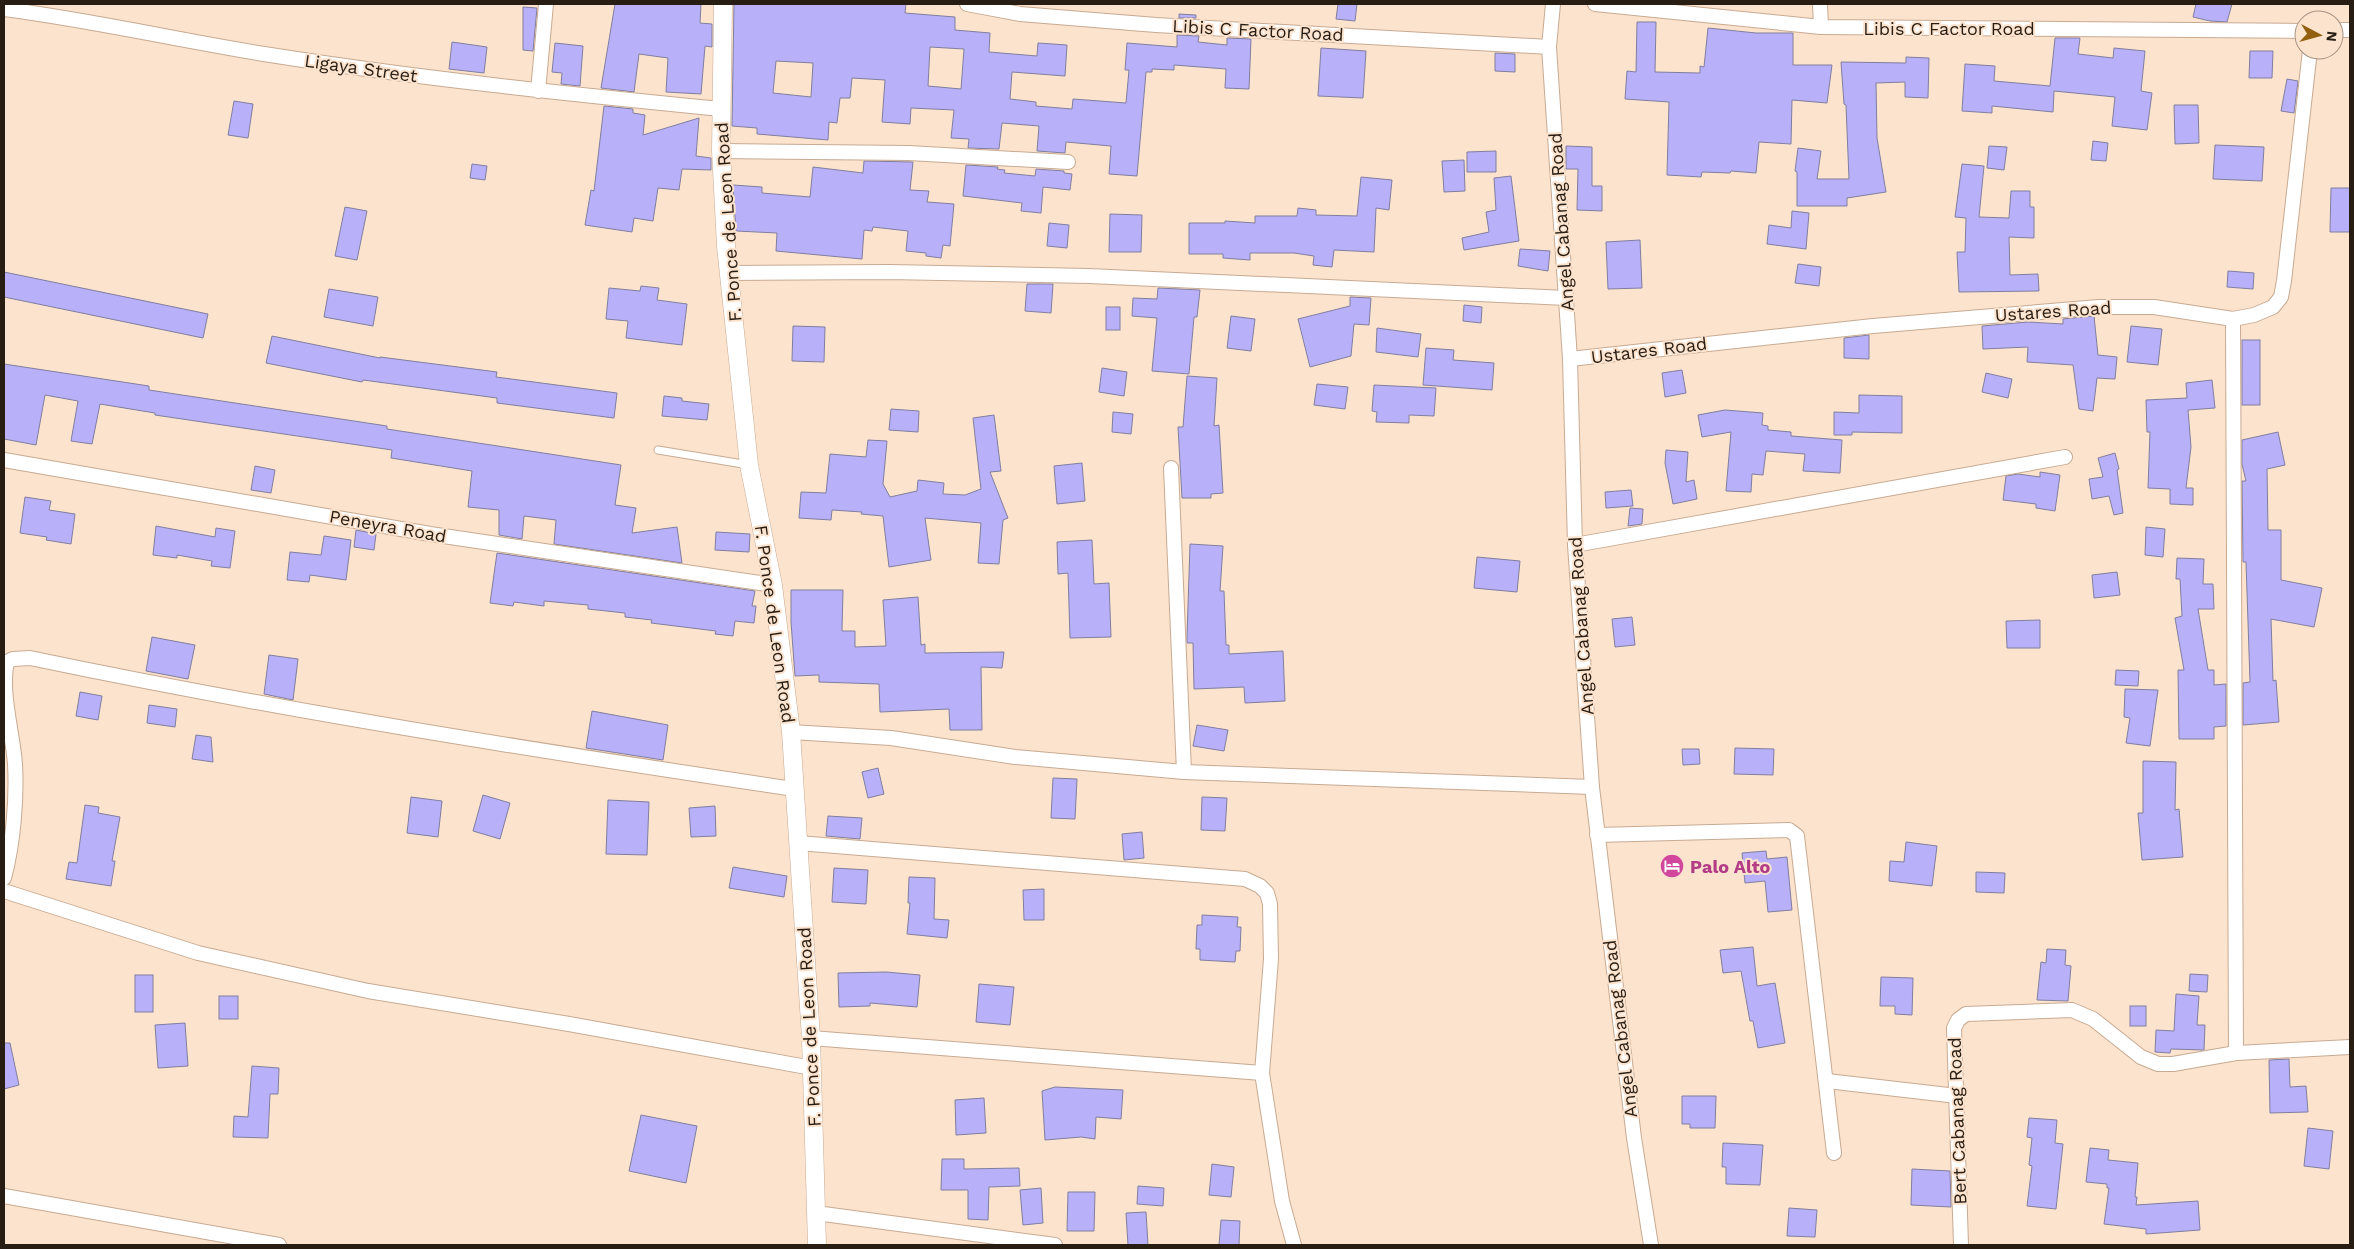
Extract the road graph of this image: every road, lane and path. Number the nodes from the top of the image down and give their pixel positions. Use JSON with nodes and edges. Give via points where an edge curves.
{"nodes":[{"id":1,"x":546,"y":4,"type":"edge"},
{"id":2,"x":723,"y":4,"type":"edge"},
{"id":3,"x":967,"y":4,"type":"edge"},
{"id":4,"x":1553,"y":4,"type":"edge"},
{"id":5,"x":1596,"y":4,"type":"edge"},
{"id":6,"x":1820,"y":4,"type":"edge"},
{"id":7,"x":7,"y":7,"type":"edge"},
{"id":8,"x":1821,"y":27,"type":"junction"},
{"id":9,"x":2294,"y":30,"type":"edge"},
{"id":10,"x":1550,"y":47,"type":"junction"},
{"id":11,"x":2309,"y":60,"type":"edge"},
{"id":12,"x":538,"y":91,"type":"junction"},
{"id":13,"x":721,"y":109,"type":"junction"},
{"id":14,"x":721,"y":151,"type":"junction"},
{"id":15,"x":1068,"y":162,"type":"dead end"},
{"id":16,"x":729,"y":273,"type":"junction"},
{"id":17,"x":1566,"y":298,"type":"junction"},
{"id":18,"x":2233,"y":319,"type":"junction"},
{"id":19,"x":1570,"y":359,"type":"junction"},
{"id":20,"x":658,"y":450,"type":"dead end"},
{"id":21,"x":2065,"y":457,"type":"dead end"},
{"id":22,"x":4,"y":460,"type":"edge"},
{"id":23,"x":750,"y":465,"type":"junction"},
{"id":24,"x":1171,"y":468,"type":"dead end"},
{"id":25,"x":1575,"y":545,"type":"junction"},
{"id":26,"x":774,"y":585,"type":"junction"},
{"id":27,"x":791,"y":732,"type":"junction"},
{"id":28,"x":1184,"y":772,"type":"junction"},
{"id":29,"x":1592,"y":787,"type":"junction"},
{"id":30,"x":794,"y":789,"type":"junction"},
{"id":31,"x":1597,"y":835,"type":"junction"},
{"id":32,"x":798,"y":842,"type":"junction"},
{"id":33,"x":4,"y":878,"type":"edge"},
{"id":34,"x":4,"y":891,"type":"edge"},
{"id":35,"x":811,"y":1038,"type":"junction"},
{"id":36,"x":2350,"y":1047,"type":"edge"},
{"id":37,"x":2236,"y":1053,"type":"junction"},
{"id":38,"x":812,"y":1068,"type":"junction"},
{"id":39,"x":1262,"y":1073,"type":"junction"},
{"id":40,"x":1827,"y":1082,"type":"junction"},
{"id":41,"x":1957,"y":1096,"type":"junction"},
{"id":42,"x":1834,"y":1153,"type":"dead end"},
{"id":43,"x":4,"y":1196,"type":"edge"},
{"id":44,"x":816,"y":1213,"type":"junction"},
{"id":45,"x":279,"y":1245,"type":"edge"},
{"id":46,"x":817,"y":1245,"type":"edge"},
{"id":47,"x":1055,"y":1245,"type":"edge"},
{"id":48,"x":1294,"y":1245,"type":"edge"},
{"id":49,"x":1651,"y":1245,"type":"edge"},
{"id":50,"x":1961,"y":1245,"type":"edge"}],
"edges":[{"from":1,"to":12,"type":"street"},
{"from":2,"to":13,"type":"street","name":"F. Ponce de Leon Road"},
{"from":3,"to":10,"type":"street","name":"Libis C Factor Road","via":[[1020,14],[1156,25]]},
{"from":4,"to":10,"type":"street","name":"Angel Cabanag Road"},
{"from":5,"to":8,"type":"street","name":"Libis C Factor Road"},
{"from":6,"to":8,"type":"street"},
{"from":7,"to":12,"type":"street","name":"Ligaya Street","via":[[264,54]]},
{"from":8,"to":9,"type":"street","name":"Libis C Factor Road"},
{"from":10,"to":17,"type":"street","name":"Angel Cabanag Road"},
{"from":11,"to":18,"type":"street","name":"Ustares Road","via":[[2290,244],[2281,297],[2273,307]]},
{"from":12,"to":13,"type":"street","name":"Ligaya Street"},
{"from":13,"to":14,"type":"street","name":"F. Ponce de Leon Road"},
{"from":14,"to":15,"type":"street","via":[[909,153]]},
{"from":14,"to":16,"type":"street","name":"F. Ponce de Leon Road"},
{"from":16,"to":17,"type":"street","via":[[1089,276]]},
{"from":16,"to":23,"type":"street","name":"F. Ponce de Leon Road"},
{"from":17,"to":19,"type":"street","name":"Angel Cabanag Road"},
{"from":18,"to":19,"type":"street","name":"Ustares Road","via":[[2154,307],[2099,307],[1873,326]]},
{"from":18,"to":37,"type":"street"},
{"from":19,"to":25,"type":"street","name":"Angel Cabanag Road"},
{"from":20,"to":23,"type":"lane"},
{"from":21,"to":25,"type":"street"},
{"from":22,"to":26,"type":"street","name":"Peneyra Road","via":[[430,534]]},
{"from":23,"to":26,"type":"street","name":"F. Ponce de Leon Road"},
{"from":24,"to":28,"type":"street"},
{"from":25,"to":29,"type":"street","name":"Angel Cabanag Road"},
{"from":26,"to":27,"type":"street","name":"F. Ponce de Leon Road"},
{"from":27,"to":28,"type":"street","via":[[891,738],[1015,757]]},
{"from":27,"to":30,"type":"street","name":"F. Ponce de Leon Road"},
{"from":28,"to":29,"type":"street"},
{"from":29,"to":31,"type":"street","name":"Angel Cabanag Road"},
{"from":30,"to":32,"type":"street","name":"F. Ponce de Leon Road"},
{"from":30,"to":33,"type":"street","via":[[510,747],[148,683],[30,658],[13,659],[4,669],[6,714],[15,762],[9,860]]},
{"from":31,"to":40,"type":"street","via":[[1789,830],[1796,836]]},
{"from":31,"to":49,"type":"street","name":"Angel Cabanag Road","via":[[1634,1138]]},
{"from":32,"to":35,"type":"street","name":"F. Ponce de Leon Road"},
{"from":32,"to":39,"type":"street","via":[[1245,879],[1260,886],[1267,893],[1270,904],[1271,959]]},
{"from":34,"to":38,"type":"street","via":[[198,953],[368,991]]},
{"from":35,"to":38,"type":"street","name":"F. Ponce de Leon Road"},
{"from":35,"to":39,"type":"street"},
{"from":36,"to":37,"type":"street","name":"Bert Cabanag Road"},
{"from":37,"to":41,"type":"street","name":"Bert Cabanag Road","via":[[2158,1064],[2141,1056],[2093,1018],[2072,1010],[1966,1014],[1954,1028]]},
{"from":38,"to":44,"type":"street","name":"F. Ponce de Leon Road"},
{"from":39,"to":48,"type":"street","via":[[1282,1202]]},
{"from":40,"to":41,"type":"street"},
{"from":40,"to":42,"type":"street"},
{"from":41,"to":50,"type":"street","name":"Bert Cabanag Road"},
{"from":43,"to":45,"type":"street"},
{"from":44,"to":46,"type":"street","name":"F. Ponce de Leon Road"},
{"from":44,"to":47,"type":"street"}]}
